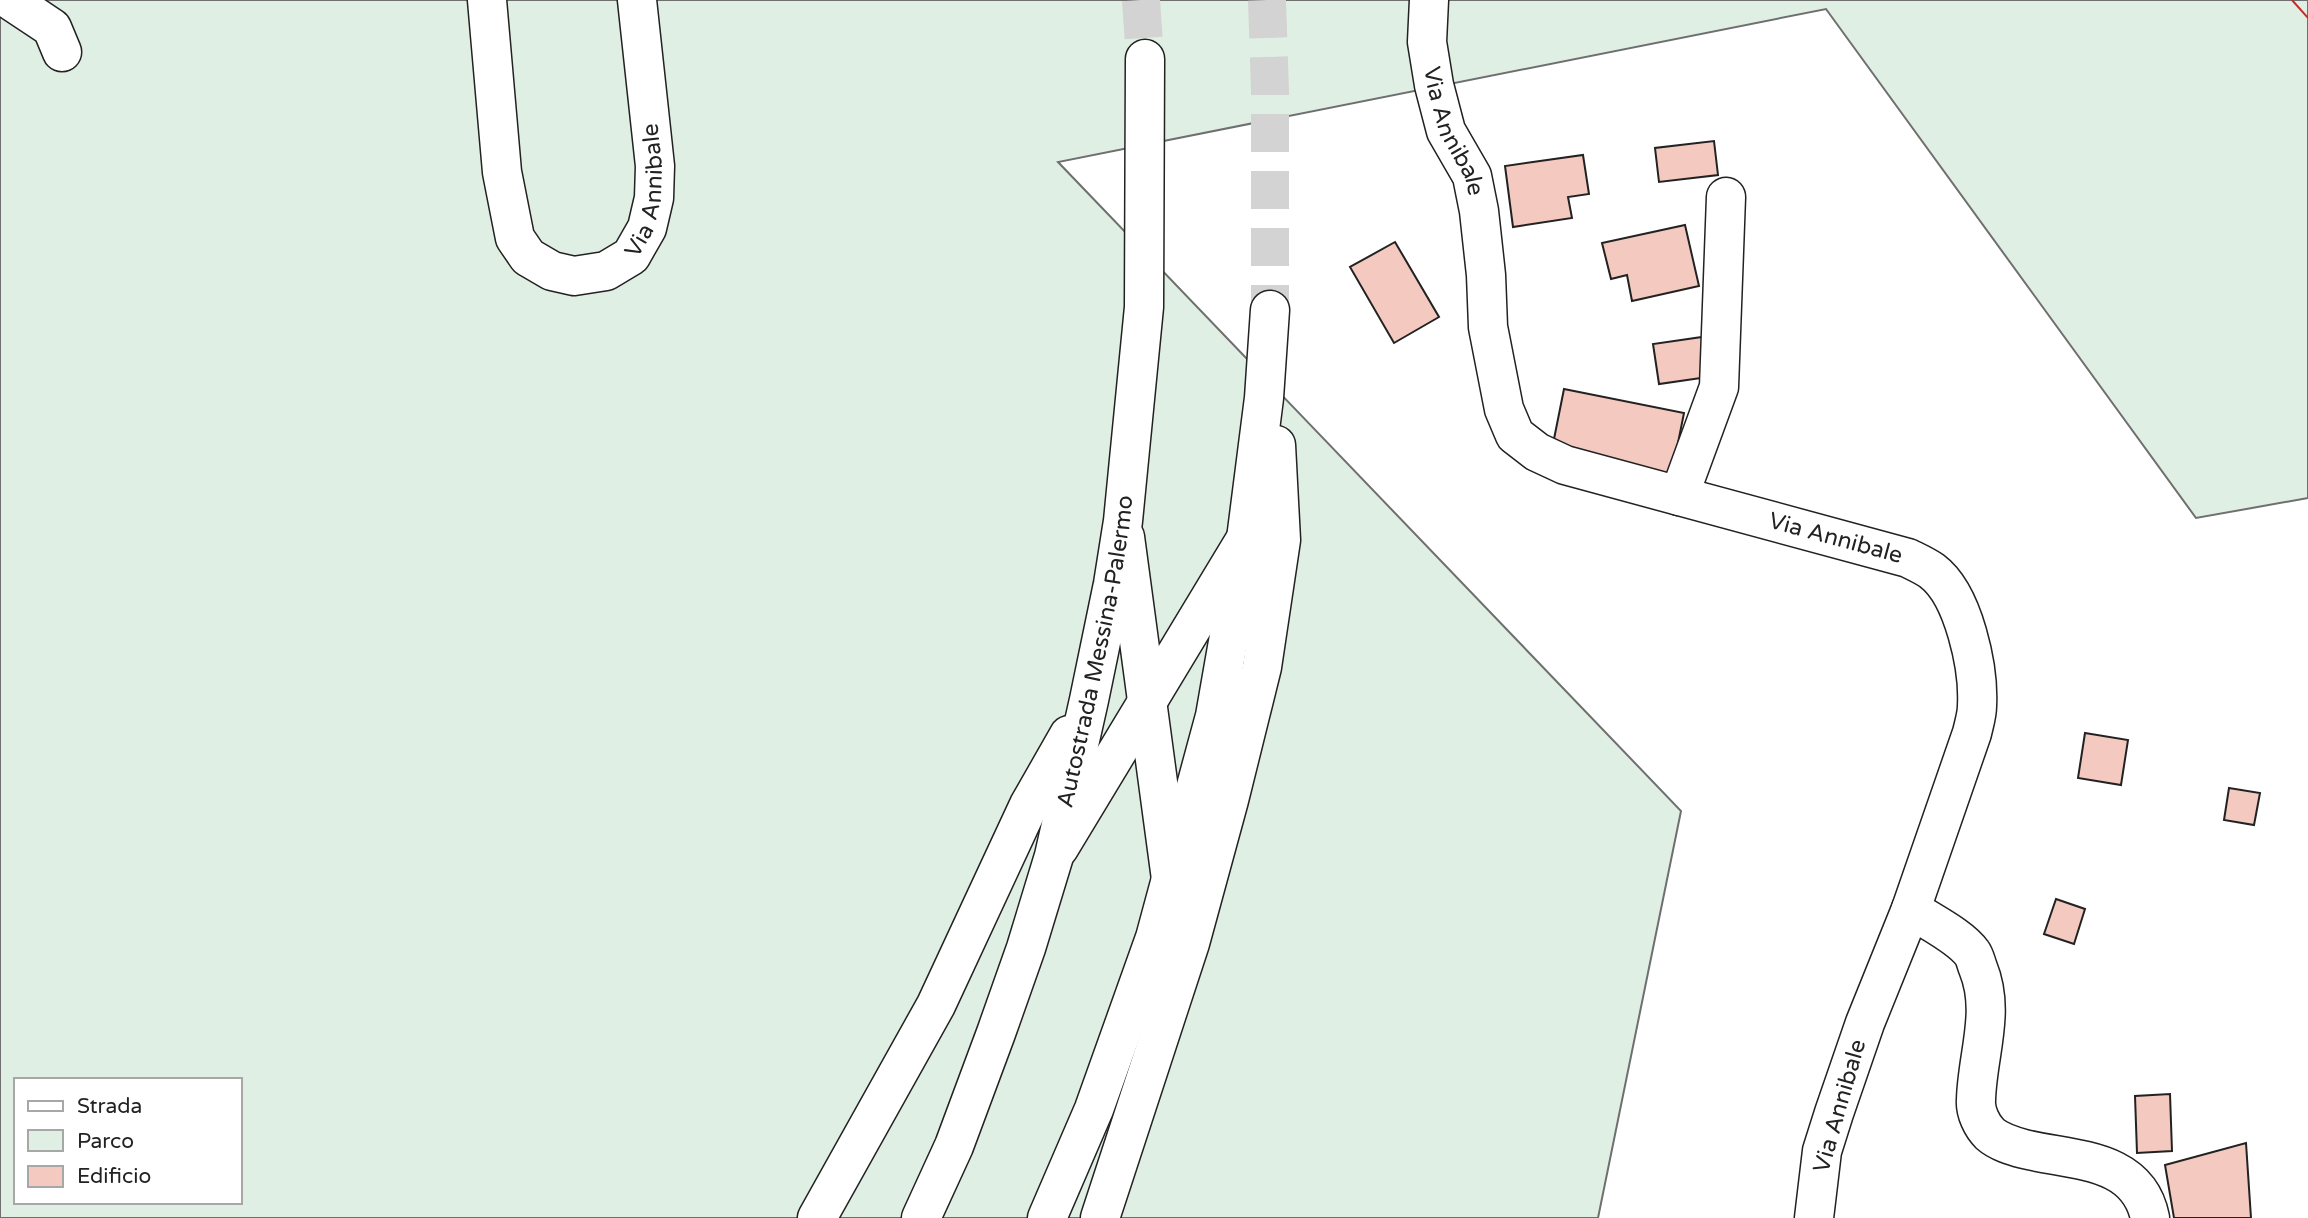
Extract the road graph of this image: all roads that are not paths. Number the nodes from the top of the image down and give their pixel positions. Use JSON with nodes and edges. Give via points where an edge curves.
{"nodes":[{"id":1,"x":10,"y":0,"type":"edge"},
{"id":2,"x":487,"y":0,"type":"edge"},
{"id":3,"x":637,"y":0,"type":"edge"},
{"id":4,"x":1429,"y":0,"type":"edge"},
{"id":5,"x":62,"y":52,"type":"dead end"},
{"id":6,"x":1144,"y":59,"type":"tunnel mouth"},
{"id":7,"x":1726,"y":197,"type":"dead end"},
{"id":8,"x":1679,"y":496,"type":"junction"},
{"id":9,"x":1123,"y":521,"type":"junction"},
{"id":10,"x":1246,"y":538,"type":"junction"},
{"id":11,"x":1089,"y":700,"type":"junction"},
{"id":12,"x":1147,"y":701,"type":"junction"},
{"id":13,"x":1054,"y":856,"type":"junction"},
{"id":14,"x":1171,"y":880,"type":"junction"},
{"id":15,"x":1911,"y":909,"type":"junction"},
{"id":16,"x":817,"y":1218,"type":"edge"},
{"id":17,"x":921,"y":1218,"type":"edge"},
{"id":18,"x":1047,"y":1218,"type":"edge"},
{"id":19,"x":1100,"y":1218,"type":"edge"},
{"id":20,"x":1814,"y":1218,"type":"edge"},
{"id":21,"x":2150,"y":1218,"type":"edge"}],
"edges":[{"from":1,"to":5,"type":"main road","via":[[52,28]]},
{"from":2,"to":3,"type":"main road","name":"Via Annibale","via":[[502,172],[515,238],[528,257],[552,271],[575,276],[606,271],[631,256],[647,228],[654,198],[655,166]]},
{"from":4,"to":8,"type":"main road","name":"Via Annibale","via":[[1427,42],[1434,85],[1446,131],[1472,176],[1488,327],[1504,409],[1516,435],[1537,452],[1565,465]]},
{"from":6,"to":9,"type":"main road","name":"Autostrada Messina-Palermo","via":[[1144,307]]},
{"from":7,"to":8,"type":"main road","via":[[1719,387]]},
{"from":8,"to":15,"type":"main road","name":"Via Annibale","via":[[1908,558],[1933,572],[1953,598],[1970,640],[1978,709]]},
{"from":9,"to":11,"type":"main road","name":"Autostrada Messina-Palermo"},
{"from":9,"to":12,"type":"main road"},
{"from":10,"to":12,"type":"main road"},
{"from":10,"to":14,"type":"main road","via":[[1215,716]]},
{"from":10,"to":19,"type":"main road","via":[[1270,310],[1280,540],[1262,667],[1190,943]]},
{"from":11,"to":13,"type":"main road","name":"Autostrada Messina-Palermo"},
{"from":11,"to":16,"type":"main road","via":[[1029,805],[936,1005]]},
{"from":12,"to":13,"type":"main road"},
{"from":12,"to":14,"type":"main road"},
{"from":13,"to":17,"type":"main road","name":"Autostrada Messina-Palermo","via":[[996,1033],[954,1146]]},
{"from":14,"to":18,"type":"main road","via":[[1125,1027]]},
{"from":15,"to":20,"type":"main road","name":"Via Annibale","via":[[1865,1023],[1822,1151]]},
{"from":15,"to":21,"type":"main road","via":[[1972,953],[1982,978],[1986,1026],[1975,1102],[1978,1117],[1990,1134],[2008,1144],[2097,1163],[2120,1173],[2136,1187]]}]}
